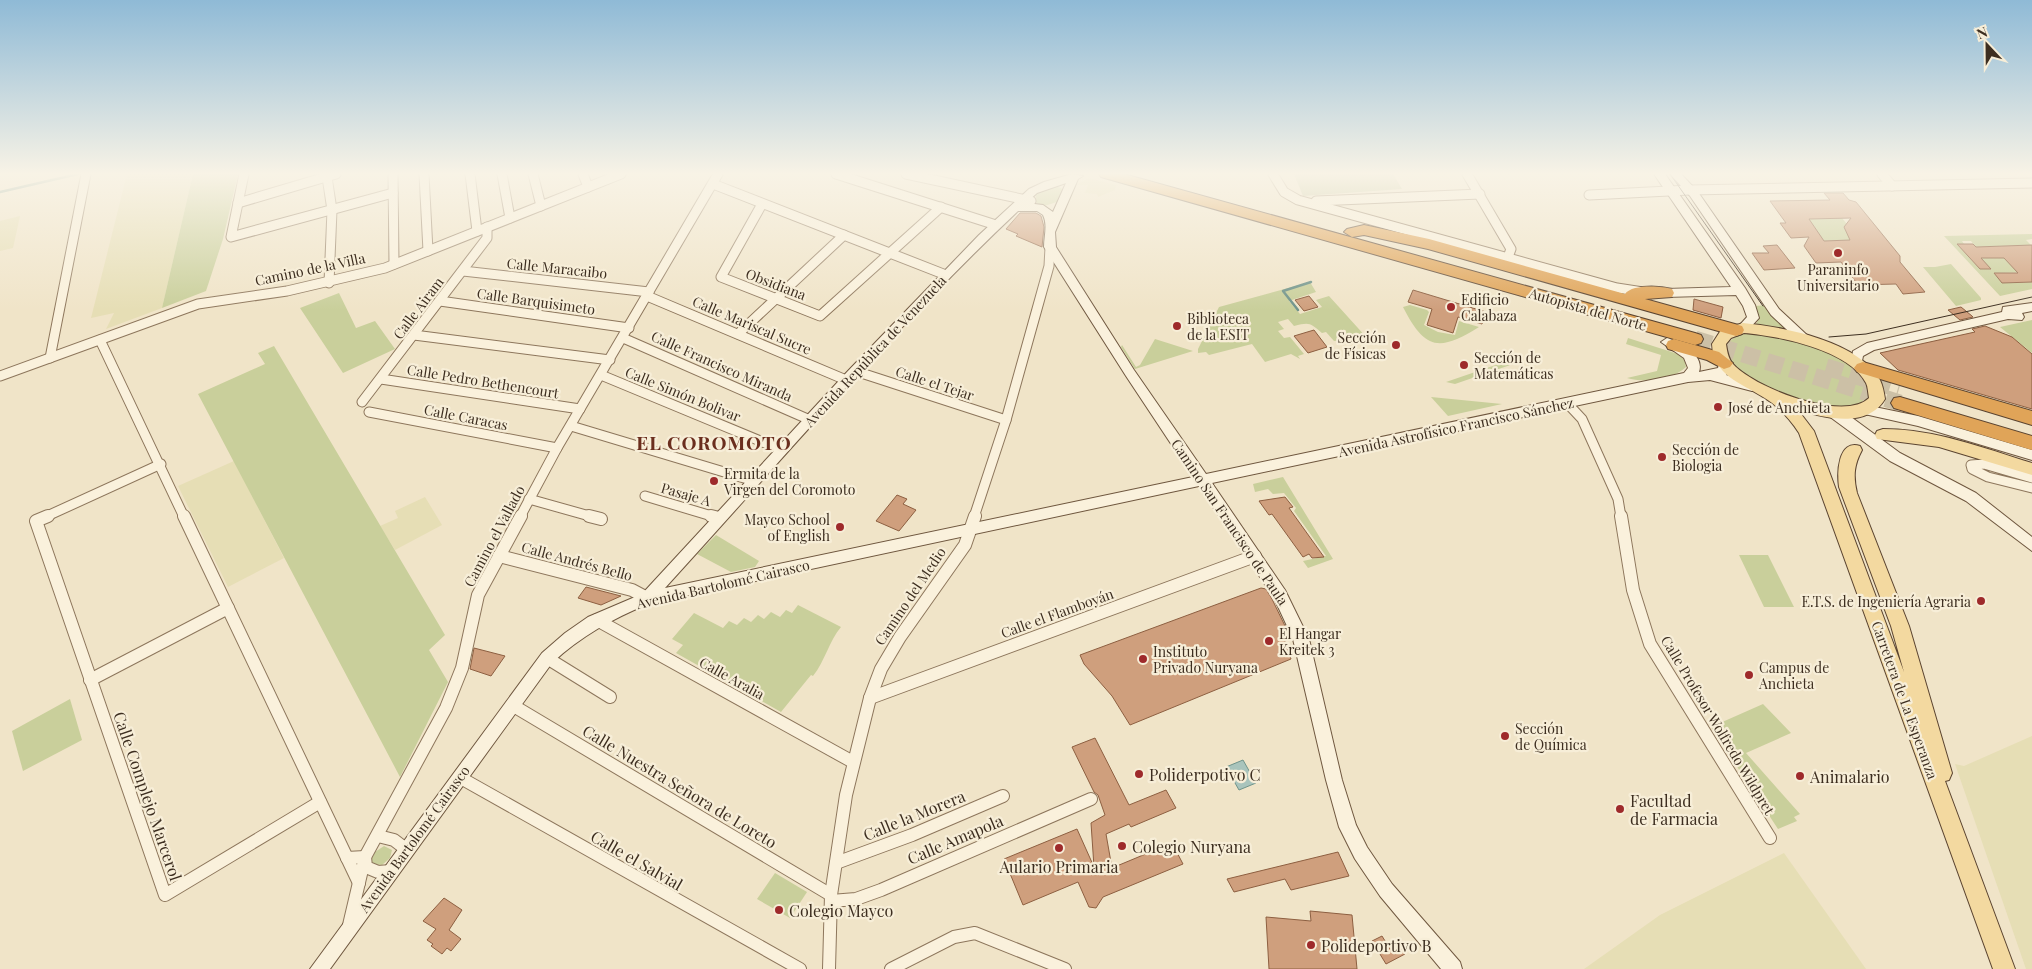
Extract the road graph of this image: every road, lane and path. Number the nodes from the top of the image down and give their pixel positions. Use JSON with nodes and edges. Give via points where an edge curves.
{"nodes":[{"id":1,"x":77,"y":219,"type":"edge"},
{"id":2,"x":235,"y":219,"type":"edge"},
{"id":3,"x":298,"y":219,"type":"edge"},
{"id":4,"x":332,"y":219,"type":"edge"},
{"id":5,"x":393,"y":219,"type":"edge"},
{"id":6,"x":426,"y":219,"type":"edge"},
{"id":7,"x":475,"y":219,"type":"edge"},
{"id":8,"x":507,"y":219,"type":"edge"},
{"id":9,"x":692,"y":219,"type":"edge"},
{"id":10,"x":754,"y":219,"type":"edge"},
{"id":11,"x":801,"y":219,"type":"edge"},
{"id":12,"x":927,"y":219,"type":"edge"},
{"id":13,"x":979,"y":219,"type":"edge"},
{"id":14,"x":1002,"y":219,"type":"edge"},
{"id":15,"x":1051,"y":219,"type":"edge"},
{"id":16,"x":1055,"y":219,"type":"edge"},
{"id":17,"x":1262,"y":219,"type":"edge"},
{"id":18,"x":1306,"y":219,"type":"edge"},
{"id":19,"x":1371,"y":219,"type":"edge"},
{"id":20,"x":1494,"y":219,"type":"edge"},
{"id":21,"x":1698,"y":219,"type":"edge"},
{"id":22,"x":1710,"y":219,"type":"edge"},
{"id":23,"x":1272,"y":222,"type":"junction"},
{"id":24,"x":996,"y":225,"type":"junction"},
{"id":25,"x":1052,"y":226,"type":"junction"},
{"id":26,"x":487,"y":227,"type":"junction"},
{"id":27,"x":477,"y":232,"type":"junction"},
{"id":28,"x":1352,"y":232,"type":"junction"},
{"id":29,"x":844,"y":236,"type":"junction"},
{"id":30,"x":1050,"y":247,"type":"junction"},
{"id":31,"x":428,"y":251,"type":"junction"},
{"id":32,"x":890,"y":253,"type":"junction"},
{"id":33,"x":1473,"y":256,"type":"junction"},
{"id":34,"x":1508,"y":257,"type":"junction"},
{"id":35,"x":394,"y":264,"type":"junction"},
{"id":36,"x":1049,"y":266,"type":"junction"},
{"id":37,"x":1064,"y":266,"type":"junction"},
{"id":38,"x":462,"y":271,"type":"junction"},
{"id":39,"x":1600,"y":273,"type":"dead end"},
{"id":40,"x":946,"y":275,"type":"junction"},
{"id":41,"x":329,"y":282,"type":"junction"},
{"id":42,"x":1601,"y":283,"type":"junction"},
{"id":43,"x":1741,"y":291,"type":"junction"},
{"id":44,"x":1666,"y":293,"type":"junction"},
{"id":45,"x":648,"y":294,"type":"junction"},
{"id":46,"x":775,"y":298,"type":"junction"},
{"id":47,"x":440,"y":301,"type":"junction"},
{"id":48,"x":2032,"y":307,"type":"edge"},
{"id":49,"x":629,"y":328,"type":"junction"},
{"id":50,"x":1740,"y":329,"type":"junction"},
{"id":51,"x":738,"y":334,"type":"junction"},
{"id":52,"x":414,"y":335,"type":"junction"},
{"id":53,"x":623,"y":338,"type":"junction"},
{"id":54,"x":1804,"y":339,"type":"junction"},
{"id":55,"x":100,"y":340,"type":"junction"},
{"id":56,"x":1667,"y":342,"type":"junction"},
{"id":57,"x":50,"y":358,"type":"junction"},
{"id":58,"x":610,"y":360,"type":"junction"},
{"id":59,"x":1724,"y":363,"type":"junction"},
{"id":60,"x":1860,"y":366,"type":"junction"},
{"id":61,"x":601,"y":375,"type":"junction"},
{"id":62,"x":0,"y":376,"type":"edge"},
{"id":63,"x":851,"y":376,"type":"junction"},
{"id":64,"x":1709,"y":376,"type":"junction"},
{"id":65,"x":1688,"y":377,"type":"junction"},
{"id":66,"x":382,"y":379,"type":"junction"},
{"id":67,"x":1762,"y":390,"type":"junction"},
{"id":68,"x":1900,"y":396,"type":"joint"},
{"id":69,"x":362,"y":402,"type":"dead end"},
{"id":70,"x":1567,"y":403,"type":"junction"},
{"id":71,"x":580,"y":409,"type":"junction"},
{"id":72,"x":1826,"y":410,"type":"junction"},
{"id":73,"x":1861,"y":411,"type":"junction"},
{"id":74,"x":369,"y":412,"type":"dead end"},
{"id":75,"x":2032,"y":418,"type":"edge"},
{"id":76,"x":810,"y":420,"type":"junction"},
{"id":77,"x":1006,"y":420,"type":"junction"},
{"id":78,"x":571,"y":426,"type":"junction"},
{"id":79,"x":2032,"y":428,"type":"edge"},
{"id":80,"x":1806,"y":431,"type":"junction"},
{"id":81,"x":1862,"y":433,"type":"junction"},
{"id":82,"x":1883,"y":435,"type":"dead end"},
{"id":83,"x":2032,"y":443,"type":"edge"},
{"id":84,"x":557,"y":448,"type":"junction"},
{"id":85,"x":782,"y":450,"type":"junction"},
{"id":86,"x":1854,"y":450,"type":"dead end"},
{"id":87,"x":2032,"y":455,"type":"edge"},
{"id":88,"x":160,"y":464,"type":"junction"},
{"id":89,"x":2032,"y":469,"type":"edge"},
{"id":90,"x":2032,"y":478,"type":"edge"},
{"id":91,"x":1202,"y":480,"type":"junction"},
{"id":92,"x":754,"y":481,"type":"junction"},
{"id":93,"x":2032,"y":488,"type":"edge"},
{"id":94,"x":645,"y":496,"type":"dead end"},
{"id":95,"x":529,"y":499,"type":"junction"},
{"id":96,"x":719,"y":518,"type":"junction"},
{"id":97,"x":601,"y":519,"type":"dead end"},
{"id":98,"x":968,"y":532,"type":"junction"},
{"id":99,"x":2032,"y":544,"type":"edge"},
{"id":100,"x":499,"y":556,"type":"junction"},
{"id":101,"x":1255,"y":556,"type":"junction"},
{"id":102,"x":647,"y":598,"type":"junction"},
{"id":103,"x":228,"y":608,"type":"junction"},
{"id":104,"x":598,"y":620,"type":"junction"},
{"id":105,"x":547,"y":658,"type":"junction"},
{"id":106,"x":90,"y":680,"type":"junction"},
{"id":107,"x":610,"y":697,"type":"dead end"},
{"id":108,"x":870,"y":698,"type":"junction"},
{"id":109,"x":512,"y":705,"type":"junction"},
{"id":110,"x":853,"y":762,"type":"junction"},
{"id":111,"x":459,"y":777,"type":"junction"},
{"id":112,"x":1003,"y":796,"type":"dead end"},
{"id":113,"x":1091,"y":799,"type":"dead end"},
{"id":114,"x":320,"y":802,"type":"junction"},
{"id":115,"x":1945,"y":810,"type":"junction"},
{"id":116,"x":378,"y":836,"type":"junction"},
{"id":117,"x":1770,"y":838,"type":"dead end"},
{"id":118,"x":407,"y":850,"type":"junction"},
{"id":119,"x":365,"y":856,"type":"junction"},
{"id":120,"x":347,"y":858,"type":"junction"},
{"id":121,"x":836,"y":863,"type":"junction"},
{"id":122,"x":391,"y":871,"type":"junction"},
{"id":123,"x":359,"y":883,"type":"junction"},
{"id":124,"x":831,"y":898,"type":"junction"},
{"id":125,"x":347,"y":932,"type":"junction"},
{"id":126,"x":1447,"y":967,"type":"edge"},
{"id":127,"x":319,"y":969,"type":"edge"},
{"id":128,"x":800,"y":969,"type":"edge"},
{"id":129,"x":829,"y":969,"type":"edge"},
{"id":130,"x":891,"y":969,"type":"edge"},
{"id":131,"x":1065,"y":969,"type":"edge"},
{"id":132,"x":2004,"y":969,"type":"edge"}],
"edges":[{"from":1,"to":57,"type":"street"},
{"from":2,"to":3,"type":"street","via":[[231,237]]},
{"from":4,"to":41,"type":"street"},
{"from":5,"to":35,"type":"street"},
{"from":6,"to":31,"type":"street"},
{"from":7,"to":27,"type":"street"},
{"from":8,"to":26,"type":"street","name":"Camino de la Villa"},
{"from":9,"to":45,"type":"street","name":"Camino el Vallado"},
{"from":10,"to":46,"type":"street","name":"Obsidiana","via":[[722,277]]},
{"from":11,"to":29,"type":"street"},
{"from":12,"to":32,"type":"street"},
{"from":13,"to":24,"type":"street"},
{"from":14,"to":24,"type":"street","name":"Avenida República de Venezuela"},
{"from":15,"to":25,"type":"street"},
{"from":16,"to":25,"type":"street"},
{"from":17,"to":23,"type":"highway","name":"Autopista del Norte"},
{"from":18,"to":28,"type":"highway","name":"Autopista del Norte"},
{"from":19,"to":34,"type":"street"},
{"from":20,"to":34,"type":"street","via":[[1511,249]]},
{"from":21,"to":43,"type":"street"},
{"from":22,"to":54,"type":"street","via":[[1775,312]]},
{"from":23,"to":28,"type":"highway","name":"Autopista del Norte","via":[[1697,334]]},
{"from":23,"to":56,"type":"highway","via":[[1342,250]]},
{"from":24,"to":40,"type":"street","name":"Avenida República de Venezuela"},
{"from":25,"to":30,"type":"street","via":[[1048,237]]},
{"from":26,"to":27,"type":"street","name":"Camino de la Villa"},
{"from":26,"to":38,"type":"street","name":"Calle Airam","via":[[488,238]]},
{"from":27,"to":31,"type":"street","name":"Camino de la Villa"},
{"from":28,"to":33,"type":"highway","via":[[1364,230]]},
{"from":29,"to":32,"type":"street"},
{"from":29,"to":46,"type":"street"},
{"from":30,"to":36,"type":"street","name":"Camino del Medio"},
{"from":30,"to":37,"type":"street","name":"Camino San Francisco de Paula"},
{"from":31,"to":35,"type":"street","name":"Camino de la Villa"},
{"from":32,"to":40,"type":"street"},
{"from":32,"to":46,"type":"street","name":"Obsidiana","via":[[820,316]]},
{"from":33,"to":44,"type":"highway","via":[[1632,294]]},
{"from":33,"to":50,"type":"highway"},
{"from":34,"to":42,"type":"street"},
{"from":35,"to":41,"type":"street","name":"Camino de la Villa"},
{"from":36,"to":37,"type":"street"},
{"from":36,"to":77,"type":"street","name":"Camino del Medio"},
{"from":37,"to":91,"type":"street","name":"Camino San Francisco de Paula"},
{"from":38,"to":45,"type":"street","name":"Calle Maracaibo"},
{"from":38,"to":47,"type":"street","name":"Calle Airam"},
{"from":39,"to":42,"type":"street"},
{"from":40,"to":63,"type":"street","name":"Avenida República de Venezuela"},
{"from":41,"to":55,"type":"street","name":"Camino de la Villa","via":[[198,304]]},
{"from":42,"to":44,"type":"street","via":[[1633,292]]},
{"from":43,"to":44,"type":"street"},
{"from":43,"to":50,"type":"street","via":[[1753,318]]},
{"from":45,"to":49,"type":"street","name":"Camino el Vallado"},
{"from":45,"to":51,"type":"street","name":"Calle Mariscal Sucre"},
{"from":46,"to":51,"type":"street"},
{"from":47,"to":49,"type":"street","name":"Calle Barquisimeto"},
{"from":47,"to":52,"type":"street","name":"Calle Airam"},
{"from":48,"to":60,"type":"street","via":[[1967,326],[1871,346],[1857,354]]},
{"from":49,"to":53,"type":"street","name":"Camino el Vallado"},
{"from":50,"to":54,"type":"main road","via":[[1765,330]]},
{"from":50,"to":59,"type":"main road","via":[[1726,334],[1718,344]]},
{"from":51,"to":63,"type":"street","name":"Calle Mariscal Sucre"},
{"from":52,"to":58,"type":"street"},
{"from":52,"to":66,"type":"street","name":"Calle Airam"},
{"from":53,"to":58,"type":"street","name":"Camino el Vallado"},
{"from":53,"to":76,"type":"street","name":"Calle Francisco Miranda"},
{"from":54,"to":60,"type":"main road"},
{"from":55,"to":57,"type":"street","name":"Camino de la Villa"},
{"from":55,"to":88,"type":"street"},
{"from":56,"to":59,"type":"highway","via":[[1713,356]]},
{"from":56,"to":65,"type":"street","via":[[1690,356],[1694,369]]},
{"from":57,"to":62,"type":"street","name":"Camino de la Villa"},
{"from":58,"to":61,"type":"street","name":"Camino el Vallado"},
{"from":59,"to":64,"type":"street","via":[[1724,371]]},
{"from":59,"to":67,"type":"main road"},
{"from":60,"to":73,"type":"main road","via":[[1878,392],[1876,399]]},
{"from":60,"to":75,"type":"highway"},
{"from":61,"to":71,"type":"street","name":"Camino el Vallado"},
{"from":61,"to":85,"type":"street","name":"Calle Simón Bolivar"},
{"from":63,"to":76,"type":"street","name":"Avenida República de Venezuela"},
{"from":63,"to":77,"type":"street","name":"Calle el Tejar"},
{"from":64,"to":65,"type":"street","name":"Avenida Astrofísico Francisco Sánchez"},
{"from":64,"to":67,"type":"street","name":"Avenida Astrofísico Francisco Sánchez"},
{"from":65,"to":70,"type":"street","name":"Avenida Astrofísico Francisco Sánchez"},
{"from":66,"to":69,"type":"street","name":"Calle Airam"},
{"from":66,"to":71,"type":"street","name":"Calle Pedro Bethencourt"},
{"from":67,"to":72,"type":"main road"},
{"from":67,"to":80,"type":"main road","name":"Carretera de La Esperanza","via":[[1797,417]]},
{"from":68,"to":79,"type":"highway"},
{"from":68,"to":83,"type":"highway"},
{"from":70,"to":91,"type":"street","name":"Avenida Astrofísico Francisco Sánchez"},
{"from":70,"to":117,"type":"street","name":"Calle Profesor Wolfredo Wildpret","via":[[1582,419],[1618,499],[1633,590],[1650,644]]},
{"from":71,"to":78,"type":"street","name":"Camino el Vallado"},
{"from":72,"to":73,"type":"main road"},
{"from":72,"to":80,"type":"main road","via":[[1815,414]]},
{"from":72,"to":81,"type":"street"},
{"from":73,"to":81,"type":"street"},
{"from":73,"to":87,"type":"street","via":[[1918,421]]},
{"from":74,"to":84,"type":"street","name":"Calle Caracas"},
{"from":76,"to":85,"type":"street","name":"Avenida República de Venezuela"},
{"from":77,"to":98,"type":"street","name":"Camino del Medio"},
{"from":78,"to":84,"type":"street","name":"Camino el Vallado"},
{"from":78,"to":92,"type":"street"},
{"from":80,"to":115,"type":"main road","name":"Carretera de La Esperanza"},
{"from":81,"to":99,"type":"street","via":[[1895,457],[1971,497]]},
{"from":82,"to":89,"type":"main road","via":[[1934,441]]},
{"from":84,"to":95,"type":"street","name":"Camino el Vallado"},
{"from":85,"to":92,"type":"street","name":"Avenida República de Venezuela"},
{"from":86,"to":115,"type":"main road","via":[[1846,462],[1845,476],[1915,672],[1946,787]]},
{"from":88,"to":103,"type":"street"},
{"from":88,"to":106,"type":"street","name":"Calle Complejo Marcerol","via":[[36,521]]},
{"from":90,"to":93,"type":"street","via":[[1984,464],[1971,465],[1972,469],[1988,477]]},
{"from":91,"to":98,"type":"street","name":"Avenida Bartolomé Cairasco"},
{"from":91,"to":101,"type":"street","name":"Camino San Francisco de Paula"},
{"from":92,"to":96,"type":"street","name":"Avenida República de Venezuela"},
{"from":94,"to":96,"type":"street","name":"Pasaje A"},
{"from":95,"to":97,"type":"street"},
{"from":95,"to":100,"type":"street","name":"Camino el Vallado"},
{"from":96,"to":102,"type":"street","name":"Avenida República de Venezuela"},
{"from":98,"to":102,"type":"street","name":"Avenida Bartolomé Cairasco"},
{"from":98,"to":108,"type":"street","name":"Camino del Medio","via":[[965,545],[881,669]]},
{"from":100,"to":102,"type":"street","name":"Calle Andrés Bello","via":[[632,590]]},
{"from":100,"to":116,"type":"street","name":"Camino el Vallado","via":[[478,595],[462,668],[446,708]]},
{"from":101,"to":108,"type":"street","name":"Calle el Flamboyán"},
{"from":101,"to":126,"type":"street","name":"Camino San Francisco de Paula","via":[[1280,594],[1301,639],[1348,827],[1386,890]]},
{"from":102,"to":104,"type":"street","name":"Avenida Bartolomé Cairasco"},
{"from":103,"to":106,"type":"street"},
{"from":103,"to":114,"type":"street"},
{"from":104,"to":105,"type":"street","name":"Avenida Bartolomé Cairasco","via":[[567,638]]},
{"from":104,"to":110,"type":"street","name":"Calle Aralia"},
{"from":105,"to":107,"type":"street"},
{"from":105,"to":109,"type":"street","name":"Avenida Bartolomé Cairasco"},
{"from":106,"to":114,"type":"street","name":"Calle Complejo Marcerol","via":[[165,895]]},
{"from":108,"to":110,"type":"street","name":"Camino del Medio"},
{"from":109,"to":111,"type":"street","name":"Avenida Bartolomé Cairasco"},
{"from":109,"to":124,"type":"street","name":"Calle Nuestra Señora de Loreto"},
{"from":110,"to":121,"type":"street","name":"Camino del Medio"},
{"from":111,"to":118,"type":"street","name":"Avenida Bartolomé Cairasco"},
{"from":111,"to":128,"type":"street","name":"Calle el Salvial"},
{"from":112,"to":121,"type":"street","name":"Calle la Morera"},
{"from":113,"to":124,"type":"street","name":"Calle Amapola","via":[[881,890],[856,899]]},
{"from":114,"to":120,"type":"street"},
{"from":115,"to":132,"type":"main road","name":"Carretera de La Esperanza"},
{"from":116,"to":118,"type":"street","via":[[389,836]]},
{"from":116,"to":119,"type":"street","name":"Camino el Vallado"},
{"from":118,"to":122,"type":"street","name":"Avenida Bartolomé Cairasco"},
{"from":119,"to":120,"type":"street"},
{"from":119,"to":122,"type":"street","via":[[366,867],[371,871]]},
{"from":119,"to":123,"type":"street","name":"Camino el Vallado"},
{"from":120,"to":123,"type":"street"},
{"from":121,"to":124,"type":"street","name":"Camino del Medio"},
{"from":122,"to":125,"type":"street","name":"Avenida Bartolomé Cairasco"},
{"from":123,"to":125,"type":"street","name":"Camino el Vallado"},
{"from":124,"to":129,"type":"street","name":"Camino del Medio"},
{"from":125,"to":127,"type":"street","name":"Avenida Bartolomé Cairasco"},
{"from":130,"to":131,"type":"street","via":[[954,936],[975,933]]}]}
